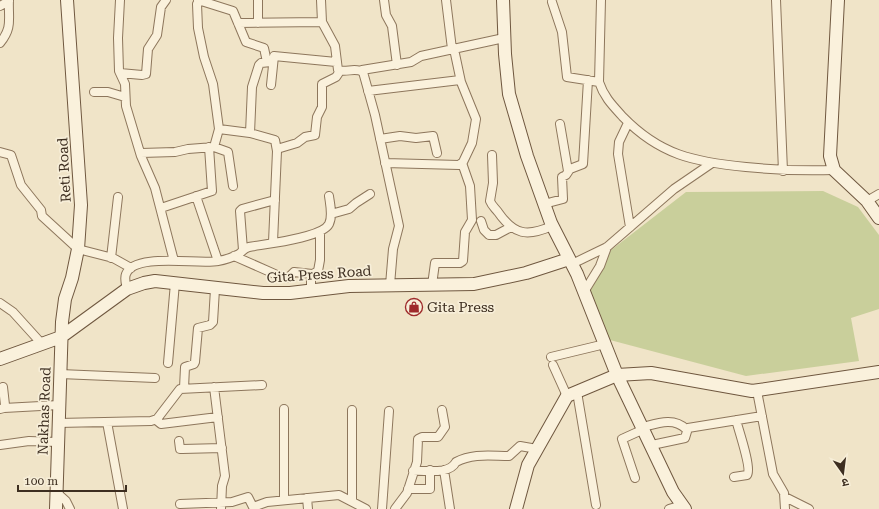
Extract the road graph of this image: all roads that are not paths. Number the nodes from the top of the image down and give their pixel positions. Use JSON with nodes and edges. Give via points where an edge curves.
{"nodes":[{"id":1,"x":67,"y":0,"type":"edge"},
{"id":2,"x":120,"y":0,"type":"edge"},
{"id":3,"x":166,"y":0,"type":"edge"},
{"id":4,"x":199,"y":0,"type":"edge"},
{"id":5,"x":258,"y":0,"type":"edge"},
{"id":6,"x":321,"y":0,"type":"edge"},
{"id":7,"x":384,"y":0,"type":"edge"},
{"id":8,"x":446,"y":0,"type":"edge"},
{"id":9,"x":503,"y":0,"type":"edge"},
{"id":10,"x":601,"y":0,"type":"edge"},
{"id":11,"x":776,"y":0,"type":"edge"},
{"id":12,"x":838,"y":0,"type":"edge"},
{"id":13,"x":9,"y":1,"type":"edge"},
{"id":14,"x":552,"y":2,"type":"dead end"},
{"id":15,"x":0,"y":6,"type":"edge"},
{"id":16,"x":258,"y":22,"type":"junction"},
{"id":17,"x":322,"y":22,"type":"junction"},
{"id":18,"x":238,"y":23,"type":"junction"},
{"id":19,"x":504,"y":38,"type":"junction"},
{"id":20,"x":0,"y":43,"type":"edge"},
{"id":21,"x":453,"y":49,"type":"junction"},
{"id":22,"x":270,"y":62,"type":"junction"},
{"id":23,"x":336,"y":62,"type":"junction"},
{"id":24,"x":396,"y":65,"type":"junction"},
{"id":25,"x":362,"y":70,"type":"junction"},
{"id":26,"x":340,"y":71,"type":"junction"},
{"id":27,"x":120,"y":73,"type":"junction"},
{"id":28,"x":460,"y":80,"type":"junction"},
{"id":29,"x":588,"y":80,"type":"junction"},
{"id":30,"x":599,"y":82,"type":"junction"},
{"id":31,"x":271,"y":85,"type":"dead end"},
{"id":32,"x":368,"y":90,"type":"junction"},
{"id":33,"x":94,"y":92,"type":"dead end"},
{"id":34,"x":125,"y":97,"type":"junction"},
{"id":35,"x":628,"y":122,"type":"junction"},
{"id":36,"x":560,"y":124,"type":"dead end"},
{"id":37,"x":219,"y":129,"type":"junction"},
{"id":38,"x":250,"y":133,"type":"junction"},
{"id":39,"x":380,"y":139,"type":"junction"},
{"id":40,"x":211,"y":147,"type":"junction"},
{"id":41,"x":277,"y":148,"type":"junction"},
{"id":42,"x":0,"y":152,"type":"edge"},
{"id":43,"x":140,"y":153,"type":"junction"},
{"id":44,"x":437,"y":153,"type":"dead end"},
{"id":45,"x":492,"y":155,"type":"dead end"},
{"id":46,"x":385,"y":163,"type":"junction"},
{"id":47,"x":462,"y":163,"type":"junction"},
{"id":48,"x":712,"y":163,"type":"junction"},
{"id":49,"x":834,"y":170,"type":"junction"},
{"id":50,"x":568,"y":171,"type":"junction"},
{"id":51,"x":783,"y":171,"type":"junction"},
{"id":52,"x":233,"y":186,"type":"dead end"},
{"id":53,"x":370,"y":194,"type":"dead end"},
{"id":54,"x":879,"y":194,"type":"edge"},
{"id":55,"x":196,"y":196,"type":"junction"},
{"id":56,"x":329,"y":196,"type":"dead end"},
{"id":57,"x":118,"y":197,"type":"dead end"},
{"id":58,"x":275,"y":200,"type":"junction"},
{"id":59,"x":867,"y":201,"type":"junction"},
{"id":60,"x":544,"y":204,"type":"junction"},
{"id":61,"x":161,"y":208,"type":"junction"},
{"id":62,"x":331,"y":214,"type":"junction"},
{"id":63,"x":879,"y":218,"type":"edge"},
{"id":64,"x":481,"y":221,"type":"dead end"},
{"id":65,"x":552,"y":226,"type":"junction"},
{"id":66,"x":511,"y":227,"type":"junction"},
{"id":67,"x":630,"y":227,"type":"junction"},
{"id":68,"x":320,"y":232,"type":"junction"},
{"id":69,"x":273,"y":242,"type":"junction"},
{"id":70,"x":607,"y":247,"type":"junction"},
{"id":71,"x":78,"y":250,"type":"junction"},
{"id":72,"x":243,"y":250,"type":"junction"},
{"id":73,"x":231,"y":257,"type":"junction"},
{"id":74,"x":111,"y":258,"type":"junction"},
{"id":75,"x":174,"y":261,"type":"junction"},
{"id":76,"x":218,"y":261,"type":"junction"},
{"id":77,"x":570,"y":262,"type":"junction"},
{"id":78,"x":131,"y":268,"type":"junction"},
{"id":79,"x":312,"y":274,"type":"junction"},
{"id":80,"x":175,"y":283,"type":"junction"},
{"id":81,"x":390,"y":285,"type":"junction"},
{"id":82,"x":432,"y":285,"type":"junction"},
{"id":83,"x":127,"y":289,"type":"junction"},
{"id":84,"x":215,"y":289,"type":"junction"},
{"id":85,"x":311,"y":290,"type":"junction"},
{"id":86,"x":584,"y":292,"type":"junction"},
{"id":87,"x":0,"y":303,"type":"edge"},
{"id":88,"x":61,"y":337,"type":"junction"},
{"id":89,"x":42,"y":344,"type":"junction"},
{"id":90,"x":605,"y":344,"type":"junction"},
{"id":91,"x":0,"y":360,"type":"edge"},
{"id":92,"x":168,"y":363,"type":"dead end"},
{"id":93,"x":879,"y":372,"type":"edge"},
{"id":94,"x":60,"y":374,"type":"junction"},
{"id":95,"x":617,"y":375,"type":"junction"},
{"id":96,"x":155,"y":378,"type":"dead end"},
{"id":97,"x":262,"y":385,"type":"dead end"},
{"id":98,"x":3,"y":387,"type":"dead end"},
{"id":99,"x":214,"y":387,"type":"junction"},
{"id":100,"x":184,"y":388,"type":"junction"},
{"id":101,"x":757,"y":391,"type":"junction"},
{"id":102,"x":572,"y":394,"type":"junction"},
{"id":103,"x":59,"y":405,"type":"junction"},
{"id":104,"x":2,"y":408,"type":"edge"},
{"id":105,"x":284,"y":409,"type":"dead end"},
{"id":106,"x":352,"y":410,"type":"dead end"},
{"id":107,"x":442,"y":410,"type":"dead end"},
{"id":108,"x":389,"y":411,"type":"dead end"},
{"id":109,"x":762,"y":416,"type":"junction"},
{"id":110,"x":218,"y":417,"type":"junction"},
{"id":111,"x":156,"y":420,"type":"junction"},
{"id":112,"x":736,"y":420,"type":"junction"},
{"id":113,"x":107,"y":422,"type":"junction"},
{"id":114,"x":58,"y":423,"type":"junction"},
{"id":115,"x":643,"y":428,"type":"junction"},
{"id":116,"x":686,"y":429,"type":"junction"},
{"id":117,"x":178,"y":441,"type":"dead end"},
{"id":118,"x":57,"y":442,"type":"junction"},
{"id":119,"x":0,"y":445,"type":"edge"},
{"id":120,"x":652,"y":445,"type":"junction"},
{"id":121,"x":222,"y":448,"type":"junction"},
{"id":122,"x":537,"y":449,"type":"junction"},
{"id":123,"x":430,"y":470,"type":"junction"},
{"id":124,"x":444,"y":470,"type":"junction"},
{"id":125,"x":413,"y":471,"type":"junction"},
{"id":126,"x":734,"y":477,"type":"dead end"},
{"id":127,"x":635,"y":478,"type":"dead end"},
{"id":128,"x":408,"y":488,"type":"junction"},
{"id":129,"x":56,"y":492,"type":"junction"},
{"id":130,"x":785,"y":497,"type":"junction"},
{"id":131,"x":307,"y":498,"type":"junction"},
{"id":132,"x":284,"y":500,"type":"junction"},
{"id":133,"x":352,"y":501,"type":"junction"},
{"id":134,"x":180,"y":504,"type":"dead end"},
{"id":135,"x":596,"y":505,"type":"dead end"},
{"id":136,"x":221,"y":506,"type":"edge"},
{"id":137,"x":684,"y":507,"type":"edge"},
{"id":138,"x":56,"y":509,"type":"edge"},
{"id":139,"x":70,"y":509,"type":"edge"},
{"id":140,"x":123,"y":509,"type":"edge"},
{"id":141,"x":308,"y":509,"type":"edge"},
{"id":142,"x":366,"y":509,"type":"edge"},
{"id":143,"x":382,"y":509,"type":"edge"},
{"id":144,"x":396,"y":509,"type":"edge"},
{"id":145,"x":450,"y":509,"type":"edge"},
{"id":146,"x":516,"y":509,"type":"edge"},
{"id":147,"x":670,"y":509,"type":"edge"},
{"id":148,"x":785,"y":509,"type":"edge"},
{"id":149,"x":809,"y":509,"type":"edge"}],
"edges":[{"from":1,"to":71,"type":"main road","name":"Reti Road","via":[[81,197]]},
{"from":2,"to":27,"type":"street"},
{"from":3,"to":27,"type":"street","via":[[161,7],[157,35],[148,49],[146,74]]},
{"from":4,"to":18,"type":"street","via":[[231,10]]},
{"from":4,"to":37,"type":"street","via":[[198,28],[213,84]]},
{"from":5,"to":16,"type":"street"},
{"from":6,"to":17,"type":"street"},
{"from":7,"to":24,"type":"street","via":[[386,15],[392,26]]},
{"from":8,"to":21,"type":"street"},
{"from":9,"to":19,"type":"main road"},
{"from":10,"to":30,"type":"street"},
{"from":11,"to":51,"type":"street"},
{"from":12,"to":49,"type":"main road","via":[[830,156]]},
{"from":13,"to":15,"type":"street"},
{"from":13,"to":20,"type":"street","via":[[10,24]]},
{"from":14,"to":29,"type":"street","via":[[562,32],[567,77]]},
{"from":16,"to":17,"type":"street"},
{"from":16,"to":18,"type":"street"},
{"from":17,"to":23,"type":"street","via":[[334,46]]},
{"from":18,"to":22,"type":"street","via":[[246,42],[264,48]]},
{"from":19,"to":21,"type":"street"},
{"from":19,"to":60,"type":"main road","via":[[509,94],[526,156]]},
{"from":21,"to":24,"type":"street"},
{"from":21,"to":28,"type":"street"},
{"from":22,"to":23,"type":"street","via":[[276,56]]},
{"from":22,"to":31,"type":"street"},
{"from":22,"to":38,"type":"street","via":[[259,66],[252,87]]},
{"from":23,"to":26,"type":"street"},
{"from":24,"to":25,"type":"street"},
{"from":25,"to":26,"type":"street"},
{"from":25,"to":32,"type":"street"},
{"from":26,"to":41,"type":"street","via":[[336,77],[322,84],[322,107],[315,135]]},
{"from":27,"to":34,"type":"street"},
{"from":28,"to":32,"type":"street"},
{"from":28,"to":47,"type":"street","via":[[476,119],[473,140]]},
{"from":29,"to":30,"type":"street"},
{"from":29,"to":50,"type":"street","via":[[584,162],[582,166]]},
{"from":30,"to":35,"type":"street","via":[[608,101]]},
{"from":32,"to":39,"type":"street"},
{"from":33,"to":34,"type":"street","via":[[108,92]]},
{"from":34,"to":43,"type":"street"},
{"from":35,"to":48,"type":"street","via":[[650,140],[672,152]]},
{"from":35,"to":67,"type":"street","via":[[619,142],[618,154]]},
{"from":36,"to":50,"type":"street"},
{"from":37,"to":38,"type":"street"},
{"from":37,"to":40,"type":"street"},
{"from":38,"to":41,"type":"street","via":[[275,140]]},
{"from":39,"to":44,"type":"street","via":[[433,136]]},
{"from":39,"to":46,"type":"street"},
{"from":40,"to":43,"type":"street"},
{"from":40,"to":52,"type":"street","via":[[228,152]]},
{"from":40,"to":55,"type":"street","via":[[213,189]]},
{"from":41,"to":58,"type":"street"},
{"from":42,"to":71,"type":"street","via":[[7,152],[12,156],[22,188],[42,216]]},
{"from":43,"to":61,"type":"street"},
{"from":45,"to":66,"type":"street","via":[[493,183],[490,201]]},
{"from":46,"to":47,"type":"street"},
{"from":46,"to":81,"type":"street","via":[[399,226],[393,249]]},
{"from":47,"to":82,"type":"street","via":[[470,186],[472,220],[465,232],[463,261],[460,264],[435,263]]},
{"from":48,"to":51,"type":"street"},
{"from":48,"to":67,"type":"street","via":[[679,185]]},
{"from":49,"to":51,"type":"street"},
{"from":49,"to":59,"type":"main road"},
{"from":50,"to":60,"type":"street","via":[[561,180],[563,199]]},
{"from":53,"to":62,"type":"street","via":[[349,209]]},
{"from":54,"to":59,"type":"street"},
{"from":55,"to":61,"type":"street"},
{"from":55,"to":76,"type":"street"},
{"from":56,"to":62,"type":"street"},
{"from":57,"to":74,"type":"street"},
{"from":58,"to":69,"type":"street"},
{"from":58,"to":72,"type":"street","via":[[240,211]]},
{"from":59,"to":63,"type":"main road"},
{"from":60,"to":65,"type":"main road"},
{"from":61,"to":75,"type":"street"},
{"from":62,"to":68,"type":"street","via":[[330,223]]},
{"from":64,"to":66,"type":"street","via":[[489,235],[496,235]]},
{"from":65,"to":66,"type":"street","via":[[533,233],[524,233]]},
{"from":65,"to":77,"type":"main road"},
{"from":67,"to":70,"type":"street"},
{"from":68,"to":69,"type":"street"},
{"from":68,"to":79,"type":"street","via":[[320,264],[318,271]]},
{"from":69,"to":72,"type":"street"},
{"from":70,"to":77,"type":"street"},
{"from":70,"to":86,"type":"street","via":[[600,266]]},
{"from":71,"to":74,"type":"street"},
{"from":71,"to":88,"type":"main road","name":"Reti Road","via":[[65,300]]},
{"from":72,"to":73,"type":"street"},
{"from":73,"to":76,"type":"street"},
{"from":73,"to":79,"type":"street","via":[[288,278],[294,272]]},
{"from":74,"to":78,"type":"street"},
{"from":75,"to":76,"type":"street"},
{"from":75,"to":78,"type":"street","via":[[160,261]]},
{"from":77,"to":82,"type":"main road","name":"Gita Press Road","via":[[487,282]]},
{"from":77,"to":86,"type":"main road"},
{"from":78,"to":83,"type":"street","via":[[126,273]]},
{"from":79,"to":85,"type":"street"},
{"from":80,"to":83,"type":"main road","name":"Gita Press Road","via":[[155,281]]},
{"from":80,"to":84,"type":"main road","name":"Gita Press Road"},
{"from":80,"to":92,"type":"street"},
{"from":81,"to":82,"type":"main road","name":"Gita Press Road"},
{"from":81,"to":85,"type":"main road","name":"Gita Press Road"},
{"from":83,"to":88,"type":"main road","name":"Gita Press Road"},
{"from":84,"to":85,"type":"main road","name":"Gita Press Road","via":[[263,293]]},
{"from":84,"to":100,"type":"street","via":[[213,322],[198,328],[195,362],[183,370]]},
{"from":86,"to":90,"type":"main road"},
{"from":87,"to":89,"type":"street"},
{"from":88,"to":89,"type":"main road","name":"Gita Press Road"},
{"from":88,"to":94,"type":"main road","name":"Nakhas Road"},
{"from":89,"to":91,"type":"main road","name":"Gita Press Road"},
{"from":90,"to":95,"type":"main road"},
{"from":90,"to":102,"type":"street","via":[[552,361]]},
{"from":93,"to":101,"type":"main road"},
{"from":94,"to":96,"type":"street"},
{"from":94,"to":103,"type":"main road","name":"Nakhas Road"},
{"from":95,"to":101,"type":"main road","via":[[651,373]]},
{"from":95,"to":102,"type":"main road"},
{"from":95,"to":115,"type":"main road"},
{"from":97,"to":99,"type":"street"},
{"from":98,"to":104,"type":"street"},
{"from":99,"to":100,"type":"street"},
{"from":99,"to":110,"type":"street"},
{"from":100,"to":111,"type":"street","via":[[177,392]]},
{"from":101,"to":109,"type":"street"},
{"from":102,"to":122,"type":"main road"},
{"from":102,"to":135,"type":"street"},
{"from":103,"to":104,"type":"street"},
{"from":103,"to":114,"type":"main road","name":"Nakhas Road"},
{"from":105,"to":132,"type":"street"},
{"from":106,"to":133,"type":"street"},
{"from":107,"to":125,"type":"street","via":[[445,427],[438,437],[418,439],[418,459]]},
{"from":108,"to":143,"type":"street"},
{"from":109,"to":112,"type":"street"},
{"from":109,"to":130,"type":"street","via":[[774,478]]},
{"from":110,"to":111,"type":"street","via":[[161,424]]},
{"from":110,"to":121,"type":"street"},
{"from":111,"to":113,"type":"street"},
{"from":112,"to":116,"type":"street"},
{"from":112,"to":126,"type":"street","via":[[749,472],[747,475]]},
{"from":113,"to":114,"type":"street"},
{"from":113,"to":140,"type":"street"},
{"from":114,"to":118,"type":"main road","name":"Nakhas Road"},
{"from":115,"to":116,"type":"street","via":[[674,422],[682,424]]},
{"from":115,"to":120,"type":"main road"},
{"from":115,"to":127,"type":"street","via":[[622,438]]},
{"from":116,"to":120,"type":"street","via":[[685,438]]},
{"from":117,"to":121,"type":"street","via":[[180,449]]},
{"from":118,"to":119,"type":"street"},
{"from":118,"to":129,"type":"main road","name":"Nakhas Road"},
{"from":120,"to":137,"type":"main road","via":[[673,492]]},
{"from":121,"to":136,"type":"street","via":[[225,479]]},
{"from":122,"to":124,"type":"street","via":[[522,446],[509,456],[471,456],[456,462],[451,469]]},
{"from":122,"to":146,"type":"main road","via":[[528,465]]},
{"from":123,"to":124,"type":"street"},
{"from":123,"to":125,"type":"street"},
{"from":123,"to":128,"type":"street","via":[[430,490]]},
{"from":124,"to":145,"type":"street"},
{"from":125,"to":128,"type":"street"},
{"from":128,"to":144,"type":"street"},
{"from":129,"to":138,"type":"main road","name":"Nakhas Road"},
{"from":129,"to":139,"type":"street"},
{"from":130,"to":148,"type":"street"},
{"from":130,"to":149,"type":"street"},
{"from":131,"to":132,"type":"street"},
{"from":131,"to":133,"type":"street","via":[[339,495]]},
{"from":131,"to":141,"type":"street"},
{"from":132,"to":136,"type":"street","via":[[253,507],[248,497]]},
{"from":133,"to":142,"type":"street"},
{"from":134,"to":136,"type":"street"},
{"from":137,"to":147,"type":"street"}]}
